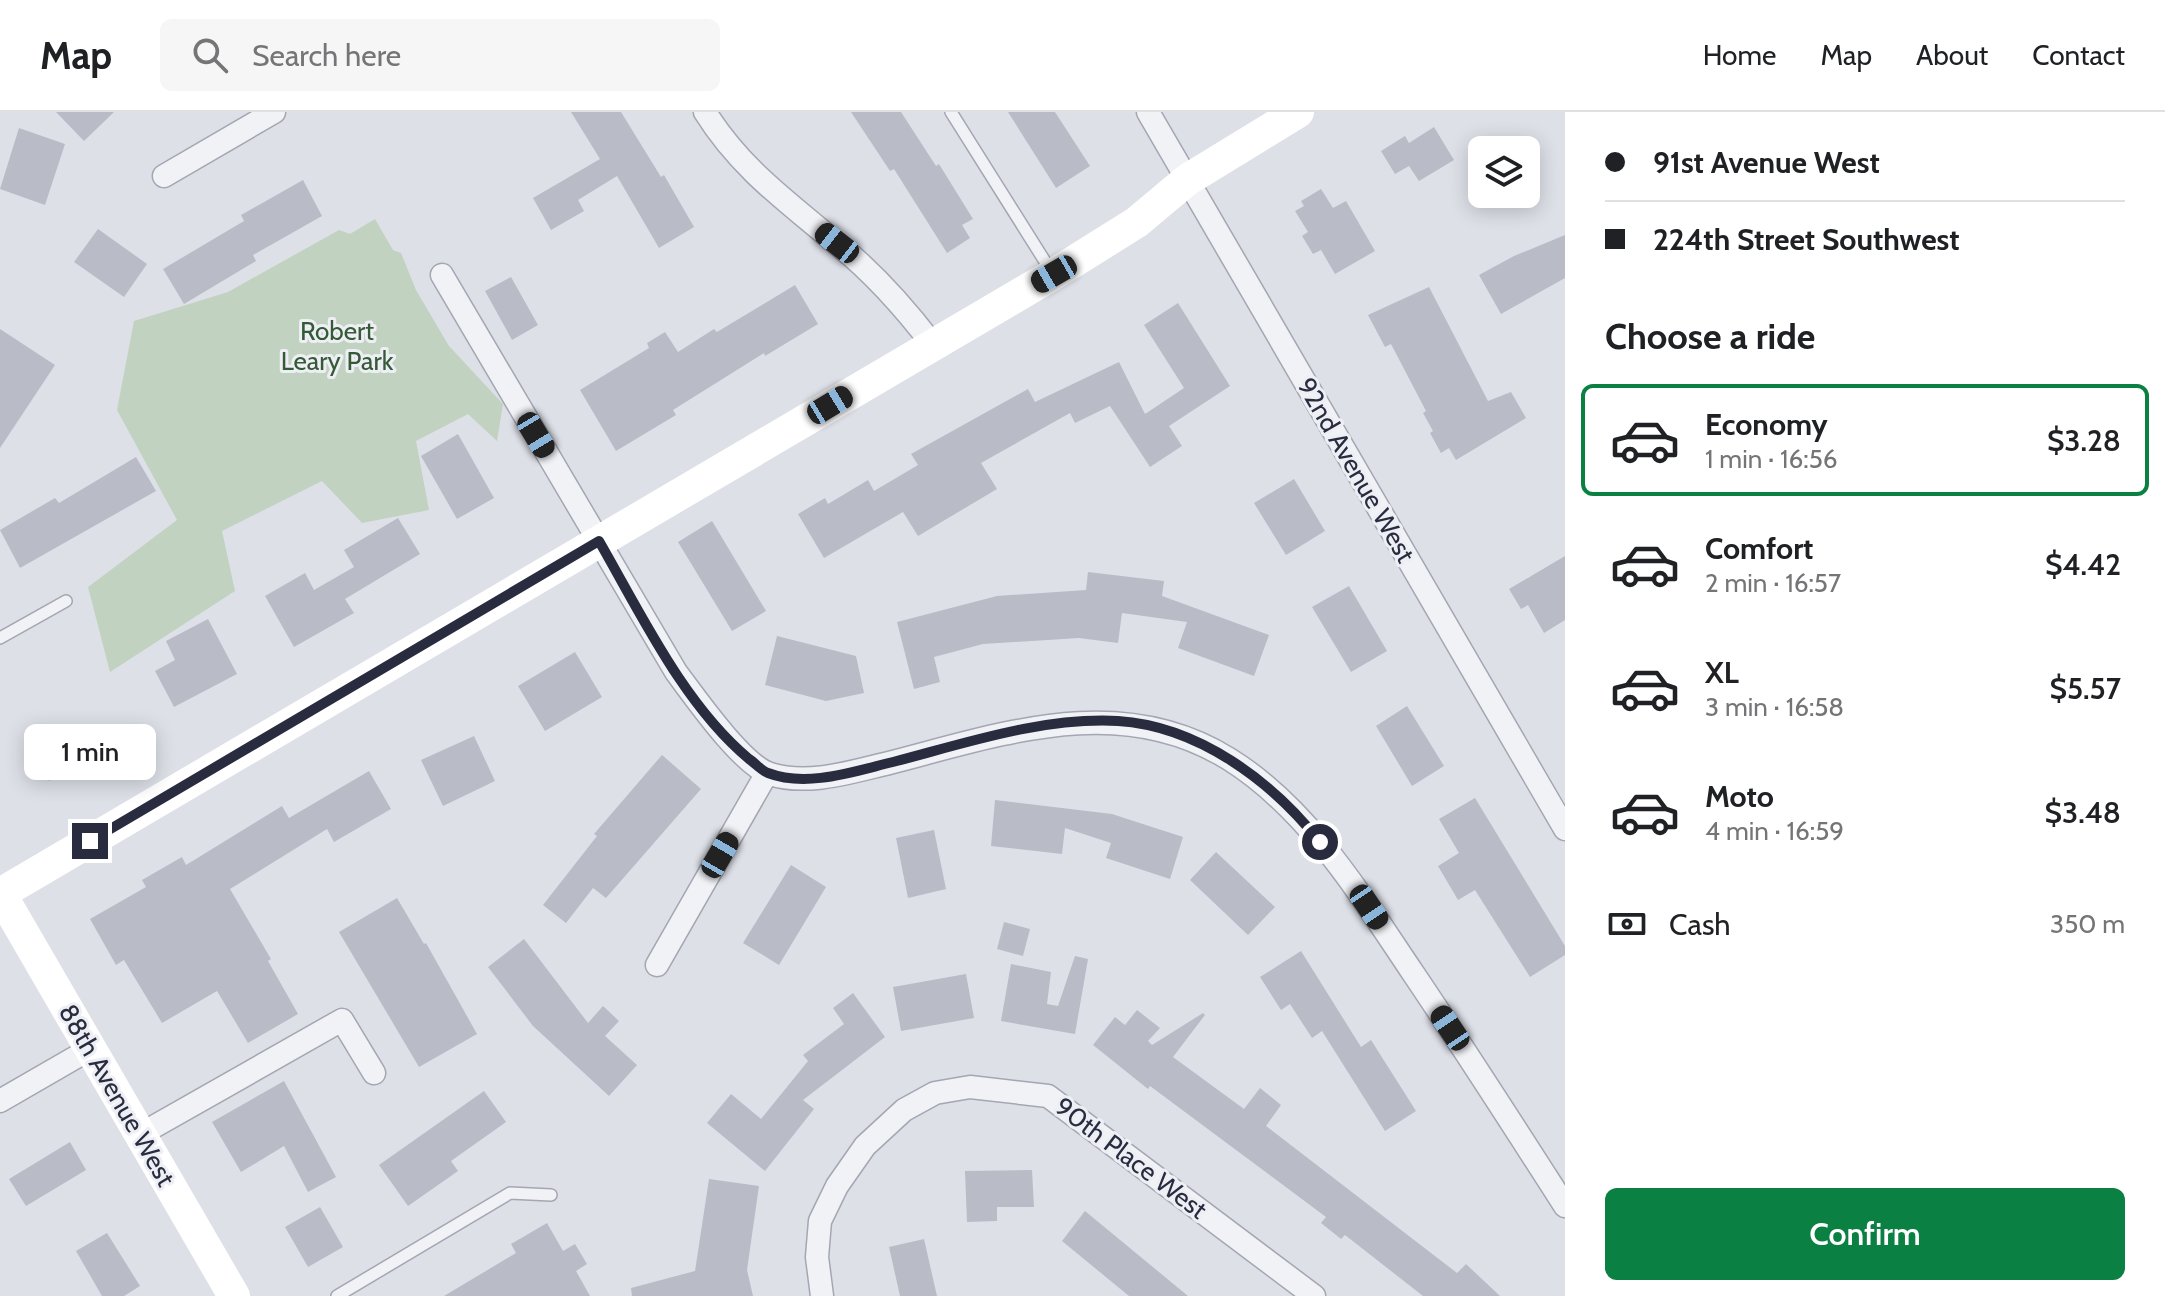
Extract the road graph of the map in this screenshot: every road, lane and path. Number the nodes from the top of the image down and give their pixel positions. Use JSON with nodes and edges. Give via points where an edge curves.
{"nodes":[{"id":1,"x":274,"y":112,"type":"edge"},
{"id":2,"x":705,"y":112,"type":"edge"},
{"id":3,"x":951,"y":112,"type":"edge"},
{"id":4,"x":1148,"y":112,"type":"edge"},
{"id":5,"x":1298,"y":112,"type":"edge"},
{"id":6,"x":164,"y":176,"type":"dead end"},
{"id":7,"x":1187,"y":180,"type":"junction"},
{"id":8,"x":1054,"y":274,"type":"junction"},
{"id":9,"x":442,"y":275,"type":"dead end"},
{"id":10,"x":933,"y":345,"type":"junction"},
{"id":11,"x":599,"y":541,"type":"junction"},
{"id":12,"x":66,"y":601,"type":"dead end"},
{"id":13,"x":0,"y":638,"type":"edge"},
{"id":14,"x":767,"y":773,"type":"junction"},
{"id":15,"x":1565,"y":829,"type":"edge"},
{"id":16,"x":0,"y":893,"type":"edge"},
{"id":17,"x":657,"y":965,"type":"dead end"},
{"id":18,"x":90,"y":1049,"type":"junction"},
{"id":19,"x":374,"y":1073,"type":"dead end"},
{"id":20,"x":0,"y":1101,"type":"edge"},
{"id":21,"x":141,"y":1134,"type":"junction"},
{"id":22,"x":551,"y":1195,"type":"dead end"},
{"id":23,"x":1565,"y":1206,"type":"edge"},
{"id":24,"x":234,"y":1296,"type":"edge"},
{"id":25,"x":337,"y":1296,"type":"edge"},
{"id":26,"x":822,"y":1296,"type":"edge"},
{"id":27,"x":1314,"y":1296,"type":"edge"}],
"edges":[{"from":1,"to":6,"type":"street"},
{"from":2,"to":10,"type":"street","via":[[761,182],[898,299]]},
{"from":3,"to":8,"type":"lane"},
{"from":4,"to":7,"type":"street","name":"92nd Avenue West"},
{"from":5,"to":7,"type":"street"},
{"from":7,"to":8,"type":"street","via":[[1137,222]]},
{"from":7,"to":15,"type":"street","name":"92nd Avenue West"},
{"from":8,"to":10,"type":"street"},
{"from":9,"to":11,"type":"street"},
{"from":10,"to":11,"type":"street"},
{"from":11,"to":14,"type":"street","via":[[676,672],[730,740]]},
{"from":11,"to":16,"type":"street"},
{"from":12,"to":13,"type":"lane"},
{"from":14,"to":17,"type":"street"},
{"from":14,"to":23,"type":"street","via":[[807,779],[1045,726],[1118,721],[1193,740],[1229,759],[1303,821],[1369,907]]},
{"from":16,"to":18,"type":"street","name":"88th Avenue West"},
{"from":18,"to":20,"type":"street"},
{"from":18,"to":21,"type":"street","name":"88th Avenue West"},
{"from":19,"to":21,"type":"street","via":[[342,1020]]},
{"from":21,"to":24,"type":"street","name":"88th Avenue West"},
{"from":22,"to":25,"type":"lane","via":[[510,1193]]},
{"from":26,"to":27,"type":"street","name":"90th Place West","via":[[820,1221],[865,1146],[904,1110],[935,1093],[970,1087],[1048,1096]]}]}
